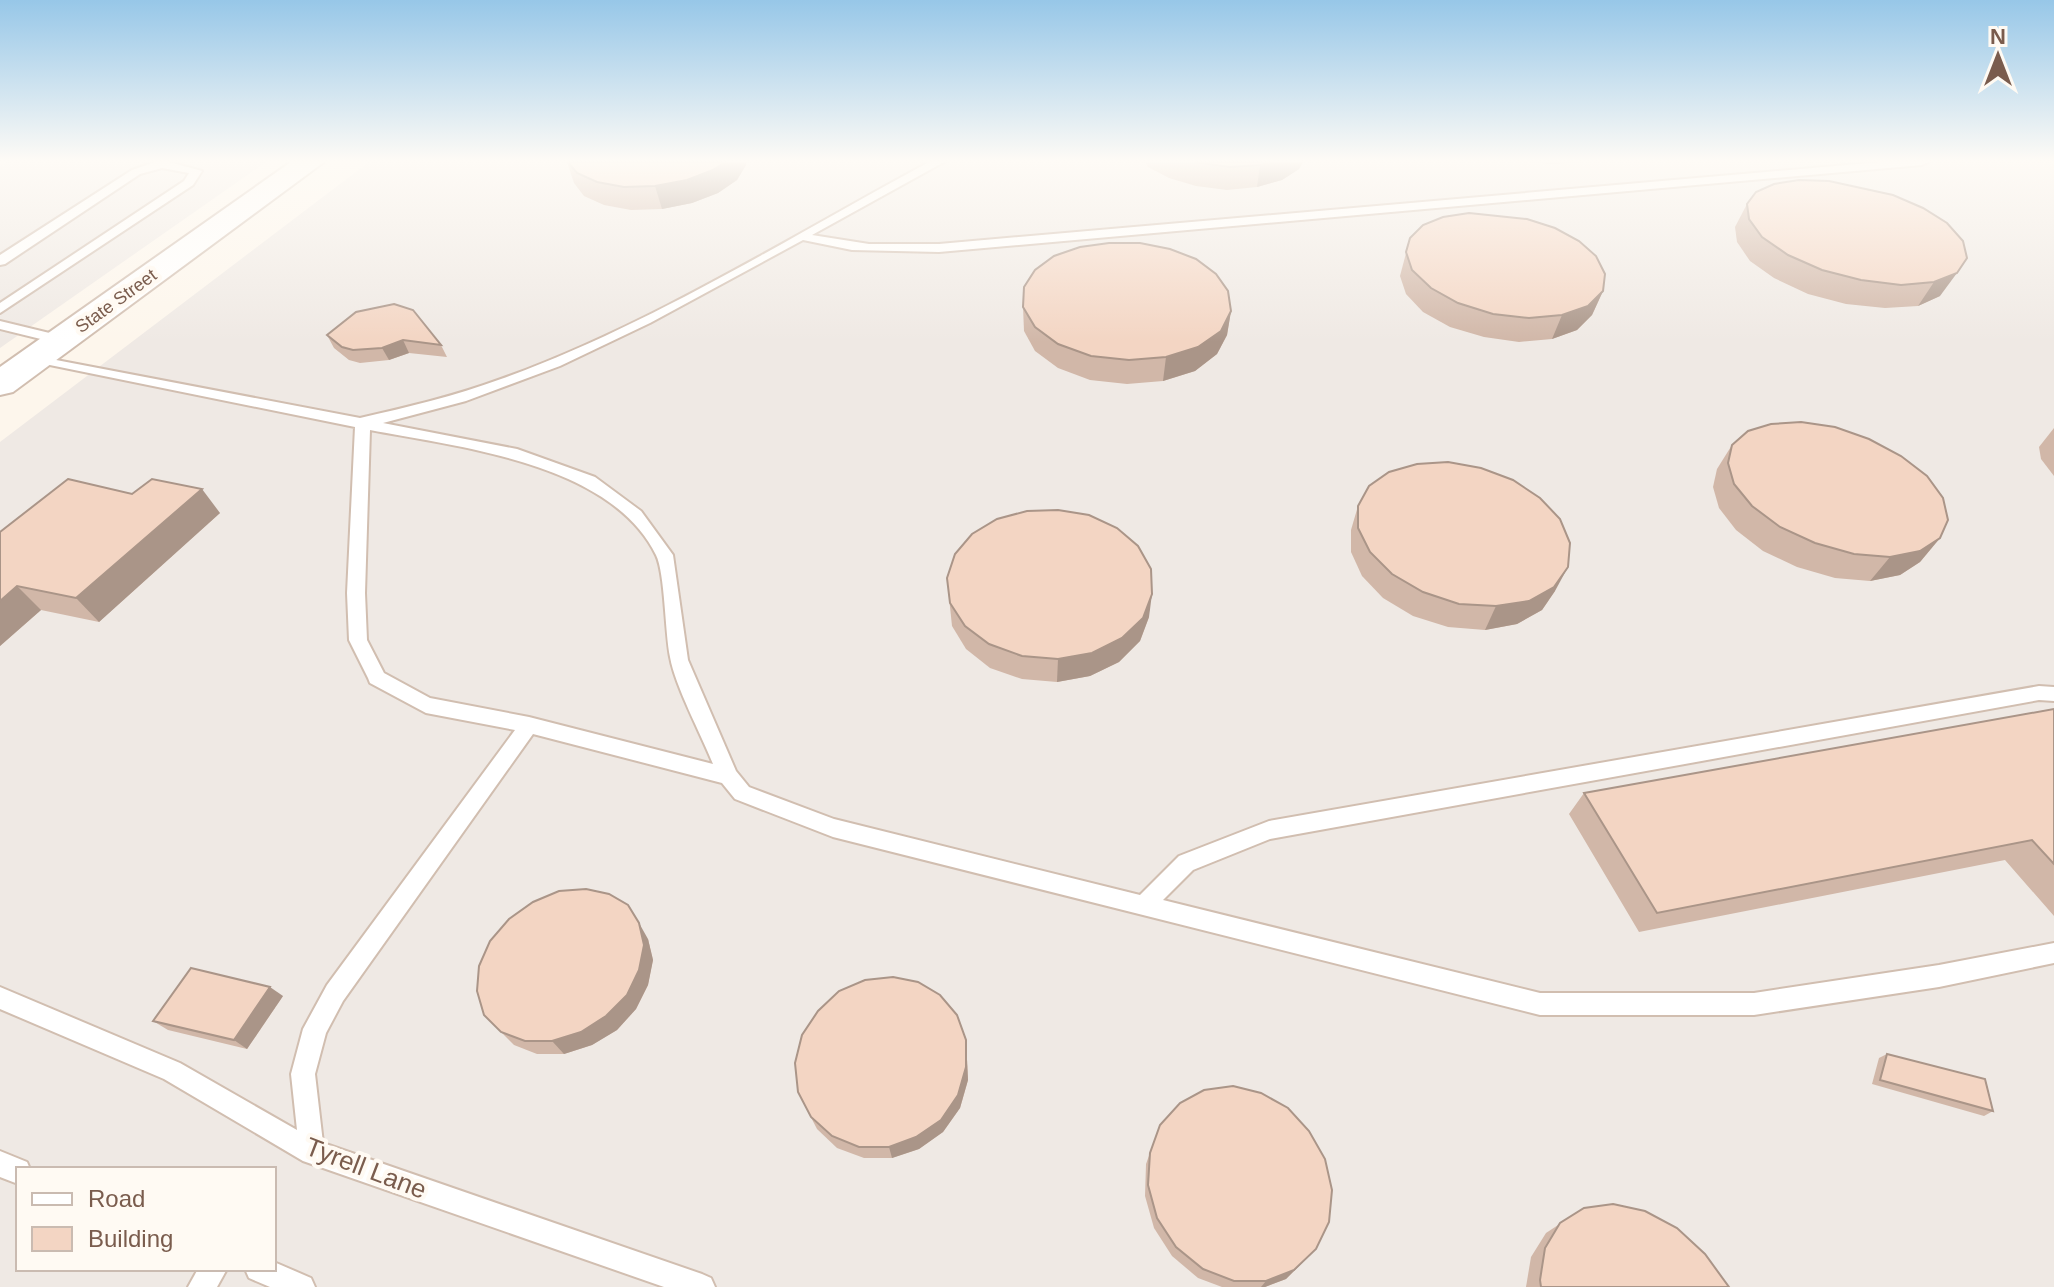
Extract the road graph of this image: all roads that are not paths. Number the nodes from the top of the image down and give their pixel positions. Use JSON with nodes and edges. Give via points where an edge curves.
{"nodes":[{"id":1,"x":60,"y":222,"type":"edge"},
{"id":2,"x":130,"y":222,"type":"edge"},
{"id":3,"x":226,"y":222,"type":"edge"},
{"id":4,"x":827,"y":222,"type":"edge"},
{"id":5,"x":1236,"y":222,"type":"edge"},
{"id":6,"x":801,"y":236,"type":"junction"},
{"id":7,"x":0,"y":261,"type":"edge"},
{"id":8,"x":0,"y":309,"type":"edge"},
{"id":9,"x":0,"y":325,"type":"edge"},
{"id":10,"x":48,"y":349,"type":"junction"},
{"id":11,"x":0,"y":384,"type":"edge"},
{"id":12,"x":363,"y":422,"type":"junction"},
{"id":13,"x":2054,"y":694,"type":"edge"},
{"id":14,"x":529,"y":725,"type":"junction"},
{"id":15,"x":728,"y":776,"type":"junction"},
{"id":16,"x":1143,"y":906,"type":"junction"},
{"id":17,"x":2054,"y":953,"type":"edge"},
{"id":18,"x":0,"y":998,"type":"edge"},
{"id":19,"x":312,"y":1152,"type":"junction"},
{"id":20,"x":263,"y":1271,"type":"edge"},
{"id":21,"x":302,"y":1287,"type":"edge"},
{"id":22,"x":702,"y":1287,"type":"edge"}],
"edges":[{"from":1,"to":7,"type":"lane"},
{"from":2,"to":8,"type":"lane"},
{"from":3,"to":10,"type":"street","name":"State Street"},
{"from":4,"to":6,"type":"lane"},
{"from":5,"to":6,"type":"lane","via":[[939,248],[868,250],[834,247]]},
{"from":6,"to":12,"type":"lane","via":[[562,362],[475,394]]},
{"from":9,"to":10,"type":"lane"},
{"from":10,"to":11,"type":"street","name":"State Street"},
{"from":10,"to":12,"type":"lane"},
{"from":12,"to":14,"type":"lane","via":[[358,640],[377,678],[426,705]]},
{"from":12,"to":15,"type":"lane","via":[[512,453],[589,481],[635,515],[665,555],[679,660]]},
{"from":13,"to":16,"type":"lane","via":[[1269,830],[1186,863]]},
{"from":14,"to":15,"type":"lane"},
{"from":14,"to":19,"type":"lane","via":[[335,993],[315,1029],[303,1074]]},
{"from":15,"to":16,"type":"lane","via":[[742,793],[833,828]]},
{"from":16,"to":17,"type":"lane","via":[[1540,1004],[1754,1004]]},
{"from":18,"to":19,"type":"lane","name":"Tyrell Lane","via":[[172,1071]]},
{"from":19,"to":22,"type":"lane","name":"Tyrell Lane"},
{"from":20,"to":21,"type":"lane"}]}
